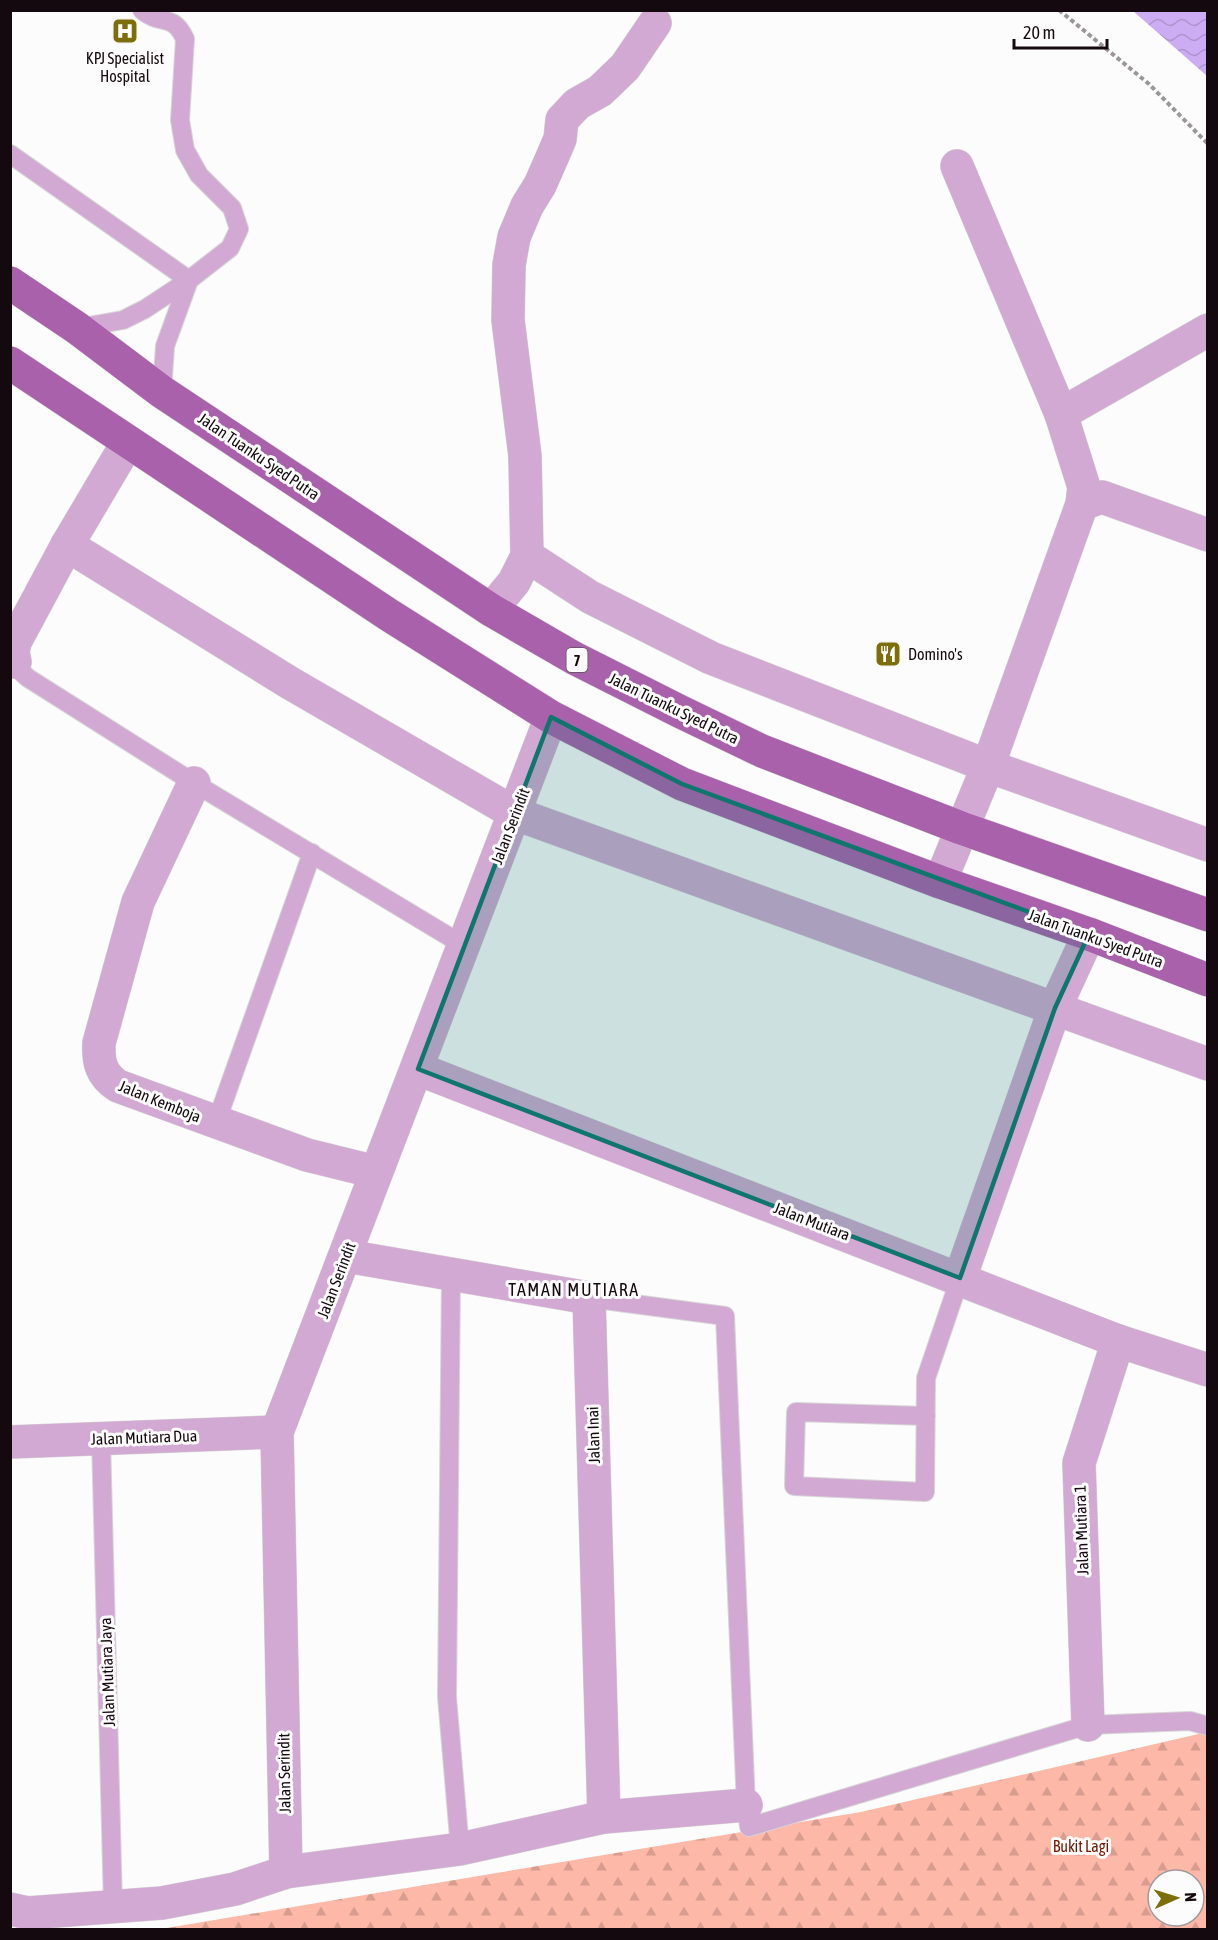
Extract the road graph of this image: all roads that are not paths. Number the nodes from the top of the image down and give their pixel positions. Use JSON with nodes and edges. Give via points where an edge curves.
{"nodes":[{"id":1,"x":142,"y":10,"type":"edge"},
{"id":2,"x":655,"y":23,"type":"dead end"},
{"id":3,"x":10,"y":154,"type":"edge"},
{"id":4,"x":957,"y":166,"type":"dead end"},
{"id":5,"x":189,"y":280,"type":"junction"},
{"id":6,"x":10,"y":284,"type":"edge"},
{"id":7,"x":77,"y":328,"type":"junction"},
{"id":8,"x":1208,"y":330,"type":"edge"},
{"id":9,"x":10,"y":363,"type":"edge"},
{"id":10,"x":162,"y":392,"type":"junction"},
{"id":11,"x":1061,"y":414,"type":"junction"},
{"id":12,"x":128,"y":442,"type":"junction"},
{"id":13,"x":1082,"y":504,"type":"junction"},
{"id":14,"x":1208,"y":535,"type":"edge"},
{"id":15,"x":67,"y":545,"type":"junction"},
{"id":16,"x":527,"y":556,"type":"junction"},
{"id":17,"x":491,"y":610,"type":"junction"},
{"id":18,"x":15,"y":662,"type":"joint"},
{"id":19,"x":551,"y":717,"type":"junction"},
{"id":20,"x":988,"y":766,"type":"junction"},
{"id":21,"x":194,"y":783,"type":"junction"},
{"id":22,"x":516,"y":814,"type":"junction"},
{"id":23,"x":961,"y":828,"type":"junction"},
{"id":24,"x":1208,"y":845,"type":"edge"},
{"id":25,"x":312,"y":853,"type":"junction"},
{"id":26,"x":940,"y":882,"type":"junction"},
{"id":27,"x":1208,"y":915,"type":"edge"},
{"id":28,"x":1089,"y":934,"type":"junction"},
{"id":29,"x":463,"y":945,"type":"junction"},
{"id":30,"x":1208,"y":980,"type":"edge"},
{"id":31,"x":1055,"y":1008,"type":"junction"},
{"id":32,"x":1208,"y":1064,"type":"edge"},
{"id":33,"x":418,"y":1068,"type":"junction"},
{"id":34,"x":216,"y":1123,"type":"junction"},
{"id":35,"x":376,"y":1172,"type":"junction"},
{"id":36,"x":346,"y":1256,"type":"junction"},
{"id":37,"x":451,"y":1274,"type":"junction"},
{"id":38,"x":960,"y":1278,"type":"junction"},
{"id":39,"x":589,"y":1298,"type":"junction"},
{"id":40,"x":1118,"y":1341,"type":"junction"},
{"id":41,"x":1208,"y":1370,"type":"edge"},
{"id":42,"x":926,"y":1416,"type":"junction"},
{"id":43,"x":277,"y":1432,"type":"junction"},
{"id":44,"x":101,"y":1438,"type":"junction"},
{"id":45,"x":10,"y":1442,"type":"edge"},
{"id":46,"x":1088,"y":1725,"type":"junction"},
{"id":47,"x":1208,"y":1726,"type":"edge"},
{"id":48,"x":746,"y":1805,"type":"junction"},
{"id":49,"x":604,"y":1817,"type":"junction"},
{"id":50,"x":460,"y":1849,"type":"junction"},
{"id":51,"x":286,"y":1872,"type":"junction"},
{"id":52,"x":113,"y":1906,"type":"junction"},
{"id":53,"x":10,"y":1909,"type":"edge"}],
"edges":[{"from":1,"to":5,"type":"lane","via":[[148,16],[171,21],[185,39],[180,120],[185,150],[199,176],[232,208],[239,229],[230,248]]},
{"from":2,"to":16,"type":"street","via":[[625,67],[562,120],[560,139],[514,237],[508,265],[508,320],[525,456]]},
{"from":3,"to":5,"type":"lane"},
{"from":4,"to":11,"type":"street"},
{"from":5,"to":7,"type":"lane","via":[[123,320]]},
{"from":5,"to":10,"type":"lane","via":[[165,346]]},
{"from":6,"to":7,"type":"main road","name":"Jalan Tuanku Syed Putra","number":"7"},
{"from":7,"to":10,"type":"main road","name":"Jalan Tuanku Syed Putra","number":"7"},
{"from":8,"to":11,"type":"street"},
{"from":9,"to":12,"type":"main road","name":"Jalan Tuanku Syed Putra"},
{"from":10,"to":17,"type":"main road","name":"Jalan Tuanku Syed Putra","number":"7"},
{"from":11,"to":13,"type":"street","via":[[1084,487]]},
{"from":12,"to":15,"type":"street"},
{"from":12,"to":19,"type":"main road","name":"Jalan Tuanku Syed Putra"},
{"from":13,"to":14,"type":"street","via":[[1102,497]]},
{"from":13,"to":20,"type":"street"},
{"from":15,"to":18,"type":"street","via":[[15,642]]},
{"from":15,"to":22,"type":"street","via":[[290,683]]},
{"from":16,"to":17,"type":"street","via":[[514,582]]},
{"from":16,"to":20,"type":"street","via":[[590,597],[711,658]]},
{"from":17,"to":23,"type":"main road","name":"Jalan Tuanku Syed Putra","number":"7","via":[[574,658],[752,746]]},
{"from":18,"to":21,"type":"lane","via":[[28,678]]},
{"from":19,"to":22,"type":"street","name":"Jalan Serindit"},
{"from":19,"to":26,"type":"main road","name":"Jalan Tuanku Syed Putra","via":[[681,784]]},
{"from":20,"to":23,"type":"street"},
{"from":20,"to":24,"type":"street"},
{"from":21,"to":25,"type":"lane"},
{"from":21,"to":34,"type":"street","name":"Jalan Kemboja","via":[[138,902],[98,1058],[108,1080],[118,1086]]},
{"from":22,"to":29,"type":"street","name":"Jalan Serindit"},
{"from":22,"to":31,"type":"street"},
{"from":23,"to":26,"type":"street"},
{"from":23,"to":27,"type":"main road","name":"Jalan Tuanku Syed Putra","number":"7"},
{"from":25,"to":29,"type":"lane"},
{"from":25,"to":34,"type":"lane"},
{"from":26,"to":28,"type":"main road","name":"Jalan Tuanku Syed Putra"},
{"from":28,"to":30,"type":"main road","name":"Jalan Tuanku Syed Putra"},
{"from":28,"to":31,"type":"street"},
{"from":29,"to":33,"type":"street","name":"Jalan Serindit"},
{"from":31,"to":32,"type":"street"},
{"from":31,"to":38,"type":"street"},
{"from":33,"to":35,"type":"street","name":"Jalan Serindit"},
{"from":33,"to":38,"type":"street","name":"Jalan Mutiara"},
{"from":34,"to":35,"type":"street","name":"Jalan Kemboja","via":[[307,1155]]},
{"from":35,"to":36,"type":"street","name":"Jalan Serindit"},
{"from":36,"to":37,"type":"street"},
{"from":36,"to":43,"type":"street","name":"Jalan Serindit"},
{"from":37,"to":39,"type":"street"},
{"from":37,"to":50,"type":"lane","via":[[447,1697]]},
{"from":38,"to":40,"type":"street","name":"Jalan Mutiara"},
{"from":38,"to":42,"type":"lane","via":[[926,1378]]},
{"from":39,"to":48,"type":"lane","via":[[726,1316]]},
{"from":39,"to":49,"type":"street","name":"Jalan Inai"},
{"from":40,"to":41,"type":"street","name":"Jalan Mutiara"},
{"from":40,"to":46,"type":"street","name":"Jalan Mutiara 1","via":[[1079,1463]]},
{"from":42,"to":42,"type":"lane","via":[[925,1492],[794,1486],[796,1412]]},
{"from":43,"to":44,"type":"street","name":"Jalan Mutiara Dua"},
{"from":43,"to":51,"type":"street","name":"Jalan Serindit"},
{"from":44,"to":45,"type":"street","name":"Jalan Mutiara Dua"},
{"from":44,"to":52,"type":"lane","name":"Jalan Mutiara Jaya"},
{"from":46,"to":47,"type":"lane","via":[[1190,1721]]},
{"from":46,"to":48,"type":"lane","via":[[749,1827]]},
{"from":48,"to":49,"type":"street"},
{"from":49,"to":50,"type":"street"},
{"from":50,"to":51,"type":"street"},
{"from":51,"to":52,"type":"street","via":[[224,1891],[162,1903]]},
{"from":52,"to":53,"type":"street","via":[[28,1913]]}]}
